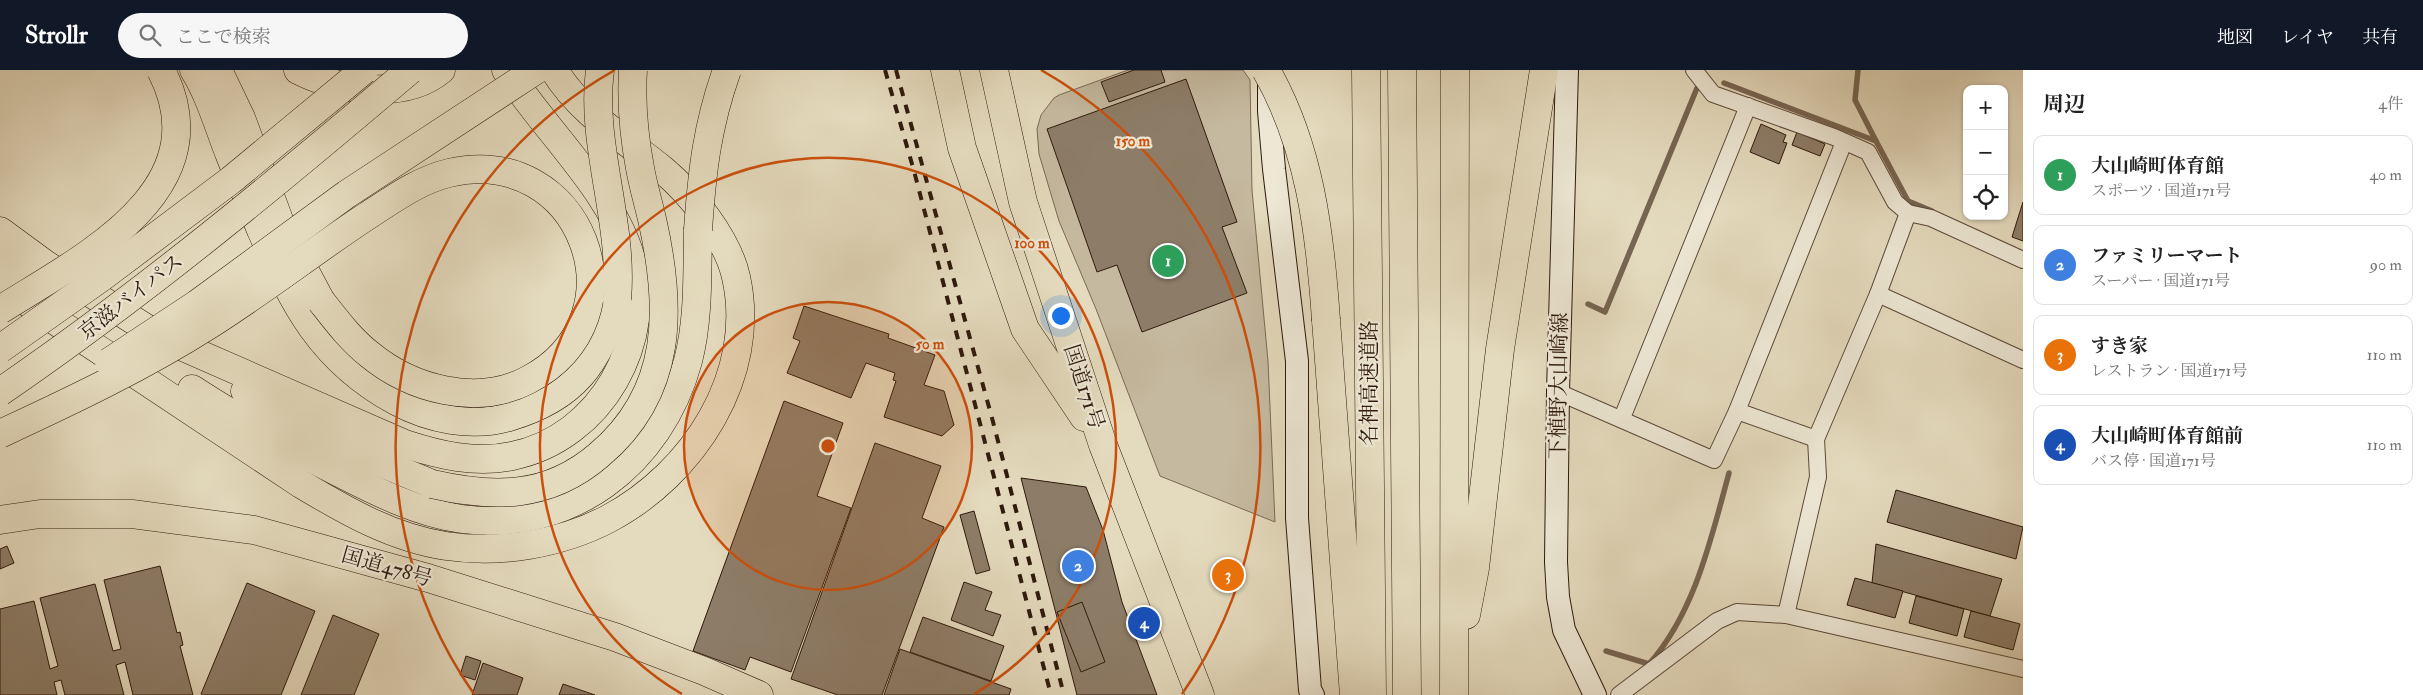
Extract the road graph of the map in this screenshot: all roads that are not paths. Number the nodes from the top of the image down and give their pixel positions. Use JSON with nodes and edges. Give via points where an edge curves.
{"nodes":[{"id":1,"x":161,"y":70,"type":"edge"},
{"id":2,"x":194,"y":70,"type":"edge"},
{"id":3,"x":218,"y":70,"type":"edge"},
{"id":4,"x":298,"y":70,"type":"edge"},
{"id":5,"x":345,"y":70,"type":"edge"},
{"id":6,"x":364,"y":70,"type":"edge"},
{"id":7,"x":410,"y":70,"type":"edge"},
{"id":8,"x":441,"y":70,"type":"edge"},
{"id":9,"x":506,"y":70,"type":"edge"},
{"id":10,"x":536,"y":70,"type":"edge"},
{"id":11,"x":554,"y":70,"type":"edge"},
{"id":12,"x":600,"y":70,"type":"edge"},
{"id":13,"x":633,"y":70,"type":"edge"},
{"id":14,"x":716,"y":70,"type":"edge"},
{"id":15,"x":727,"y":70,"type":"edge"},
{"id":16,"x":945,"y":70,"type":"edge"},
{"id":17,"x":994,"y":70,"type":"edge"},
{"id":18,"x":1268,"y":70,"type":"edge"},
{"id":19,"x":1366,"y":70,"type":"edge"},
{"id":20,"x":1402,"y":70,"type":"edge"},
{"id":21,"x":1455,"y":70,"type":"edge"},
{"id":22,"x":1544,"y":70,"type":"edge"},
{"id":23,"x":1567,"y":70,"type":"edge"},
{"id":24,"x":1694,"y":70,"type":"edge"},
{"id":25,"x":1748,"y":106,"type":"junction"},
{"id":26,"x":1844,"y":142,"type":"junction"},
{"id":27,"x":239,"y":174,"type":"junction"},
{"id":28,"x":1908,"y":213,"type":"junction"},
{"id":29,"x":0,"y":225,"type":"edge"},
{"id":30,"x":698,"y":230,"type":"junction"},
{"id":31,"x":7,"y":246,"type":"edge"},
{"id":32,"x":2023,"y":260,"type":"edge"},
{"id":33,"x":0,"y":284,"type":"edge"},
{"id":34,"x":1878,"y":294,"type":"junction"},
{"id":35,"x":0,"y":310,"type":"edge"},
{"id":36,"x":158,"y":336,"type":"junction"},
{"id":37,"x":0,"y":349,"type":"edge"},
{"id":38,"x":2023,"y":360,"type":"edge"},
{"id":39,"x":145,"y":380,"type":"junction"},
{"id":40,"x":0,"y":392,"type":"edge"},
{"id":41,"x":1558,"y":392,"type":"junction"},
{"id":42,"x":1737,"y":411,"type":"junction"},
{"id":43,"x":1622,"y":418,"type":"junction"},
{"id":44,"x":0,"y":430,"type":"edge"},
{"id":45,"x":0,"y":434,"type":"edge"},
{"id":46,"x":1816,"y":439,"type":"junction"},
{"id":47,"x":1104,"y":446,"type":"junction"},
{"id":48,"x":299,"y":453,"type":"junction"},
{"id":49,"x":0,"y":520,"type":"edge"},
{"id":50,"x":1786,"y":615,"type":"junction"},
{"id":51,"x":2023,"y":669,"type":"edge"},
{"id":52,"x":1359,"y":677,"type":"edge"},
{"id":53,"x":1406,"y":682,"type":"edge"},
{"id":54,"x":1454,"y":683,"type":"edge"},
{"id":55,"x":1310,"y":693,"type":"edge"},
{"id":56,"x":759,"y":695,"type":"edge"},
{"id":57,"x":1200,"y":695,"type":"edge"},
{"id":58,"x":1372,"y":695,"type":"edge"},
{"id":59,"x":1595,"y":695,"type":"edge"},
{"id":60,"x":1619,"y":695,"type":"edge"}],
"edges":[{"from":1,"to":35,"type":"highway","bridge":true,"via":[[172,95],[176,128],[170,165],[161,184],[133,219],[79,259]]},
{"from":2,"to":12,"type":"highway","bridge":true,"via":[[207,91],[229,153],[284,284],[325,346],[350,371],[412,409],[447,420],[474,422],[499,420],[529,412],[556,397],[579,378],[598,354],[609,328],[619,276],[602,138]]},
{"from":3,"to":45,"type":"highway","bridge":true,"via":[[241,118],[282,228],[299,261],[303,269],[307,277],[337,322],[371,356],[411,380],[434,388],[482,392],[525,382],[545,370],[562,355],[575,336],[590,292],[591,270],[577,225],[545,190],[524,179],[498,171],[472,169],[448,173],[392,200],[346,230],[314,253],[306,258],[298,264],[217,320],[209,325],[61,406]]},
{"from":4,"to":8,"type":"highway","via":[[362,89],[392,90]]},
{"from":5,"to":27,"type":"highway","bridge":true},
{"from":6,"to":27,"type":"highway","bridge":true},
{"from":7,"to":40,"type":"highway","name":"京滋バイパス","bridge":true,"via":[[129,301]]},
{"from":9,"to":36,"type":"highway","via":[[596,191],[630,255],[636,307],[626,357],[601,401],[584,420],[539,448],[512,456],[485,459],[431,453],[366,428]]},
{"from":10,"to":44,"type":"highway","bridge":true,"via":[[347,194],[152,334]]},
{"from":11,"to":39,"type":"highway","via":[[566,90],[582,106],[663,170],[704,216],[718,235],[736,276],[741,322],[739,345],[724,398],[679,463],[655,486],[607,519],[543,542],[514,548],[445,546],[407,537],[345,510]]},
{"from":13,"to":36,"type":"highway","bridge":true,"via":[[634,125],[658,252],[665,314],[663,341],[657,371],[630,424],[589,464],[566,478],[546,486],[506,494],[432,484],[355,452],[298,422]]},
{"from":14,"to":30,"type":"highway","bridge":true,"via":[[701,135]]},
{"from":15,"to":30,"type":"highway","bridge":true,"via":[[707,138]]},
{"from":16,"to":47,"type":"highway","via":[[962,148],[1025,329]]},
{"from":17,"to":47,"type":"highway","name":"国道171号","via":[[1023,202]]},
{"from":18,"to":52,"type":"highway","bridge":true,"via":[[1295,130],[1315,215]]},
{"from":18,"to":55,"type":"main road","via":[[1272,150],[1297,361],[1297,518]]},
{"from":19,"to":52,"type":"highway","name":"名神高速道路"},
{"from":20,"to":53,"type":"highway","name":"名神高速道路"},
{"from":21,"to":54,"type":"highway"},
{"from":22,"to":54,"type":"highway","via":[[1500,349],[1476,568]]},
{"from":23,"to":41,"type":"main road","name":"下植野大山崎線"},
{"from":24,"to":25,"type":"street","via":[[1713,94]]},
{"from":25,"to":26,"type":"street"},
{"from":25,"to":43,"type":"street"},
{"from":26,"to":28,"type":"street","via":[[1868,152],[1895,202]]},
{"from":26,"to":42,"type":"street"},
{"from":27,"to":37,"type":"highway","name":"京滋バイパス","bridge":true},
{"from":28,"to":32,"type":"street","via":[[1931,218]]},
{"from":28,"to":34,"type":"street"},
{"from":29,"to":31,"type":"highway"},
{"from":30,"to":48,"type":"highway","via":[[697,302],[688,361],[678,390],[646,446],[601,488],[578,501],[549,512],[514,519],[462,519],[417,507],[377,491]]},
{"from":31,"to":36,"type":"highway","via":[[45,264]]},
{"from":31,"to":48,"type":"highway","via":[[203,396]]},
{"from":33,"to":39,"type":"highway"},
{"from":34,"to":38,"type":"street"},
{"from":34,"to":46,"type":"street"},
{"from":39,"to":48,"type":"highway"},
{"from":41,"to":43,"type":"street"},
{"from":41,"to":59,"type":"main road","name":"下植野大山崎線","via":[[1558,597],[1564,630]]},
{"from":42,"to":43,"type":"street","via":[[1714,460]]},
{"from":42,"to":46,"type":"street"},
{"from":46,"to":50,"type":"street","via":[[1818,477]]},
{"from":47,"to":57,"type":"highway","name":"国道171号"},
{"from":49,"to":56,"type":"highway","name":"国道478号","via":[[40,514],[132,514],[254,530],[428,578],[615,637]]},
{"from":50,"to":51,"type":"street"},
{"from":50,"to":60,"type":"street","via":[[1737,612],[1717,621]]},
{"from":52,"to":58,"type":"highway","name":"名神高速道路"}]}
